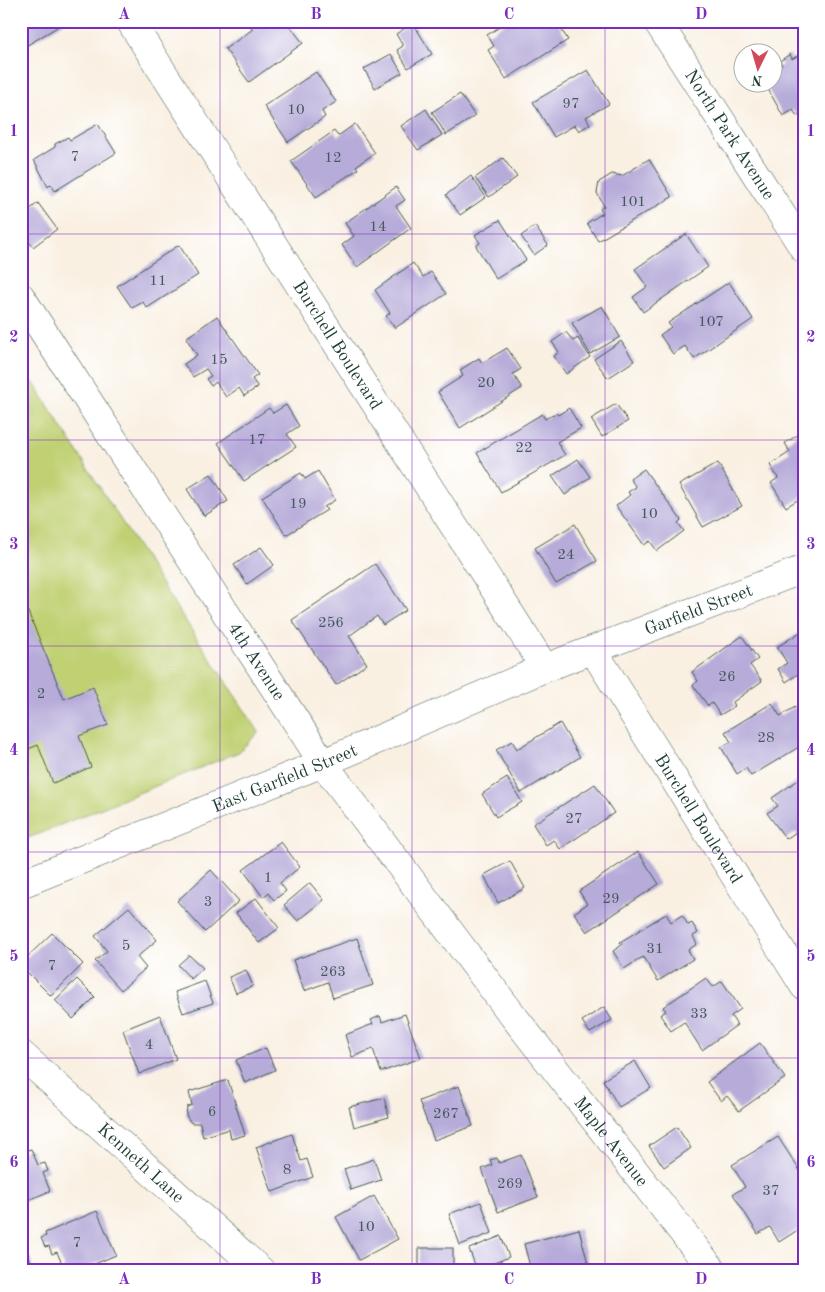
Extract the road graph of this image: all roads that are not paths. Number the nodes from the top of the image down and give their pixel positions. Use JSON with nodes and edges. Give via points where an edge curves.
{"nodes":[{"id":1,"x":130,"y":21,"type":"edge"},
{"id":2,"x":657,"y":21,"type":"edge"},
{"id":3,"x":804,"y":249,"type":"edge"},
{"id":4,"x":21,"y":297,"type":"edge"},
{"id":5,"x":804,"y":569,"type":"edge"},
{"id":6,"x":593,"y":650,"type":"junction"},
{"id":7,"x":545,"y":668,"type":"junction"},
{"id":8,"x":323,"y":763,"type":"junction"},
{"id":9,"x":21,"y":884,"type":"edge"},
{"id":10,"x":804,"y":986,"type":"edge"},
{"id":11,"x":511,"y":1014,"type":"joint"},
{"id":12,"x":21,"y":1054,"type":"edge"},
{"id":13,"x":261,"y":1271,"type":"edge"},
{"id":14,"x":713,"y":1271,"type":"edge"}],
"edges":[{"from":1,"to":7,"type":"street","name":"Burchell Boulevard"},
{"from":2,"to":3,"type":"street","name":"North Park Avenue"},
{"from":4,"to":8,"type":"street","name":"4th Avenue"},
{"from":5,"to":6,"type":"street","name":"Garfield Street"},
{"from":6,"to":7,"type":"street","name":"Garfield Street"},
{"from":6,"to":10,"type":"street","name":"Burchell Boulevard"},
{"from":7,"to":8,"type":"street","name":"East Garfield Street"},
{"from":8,"to":9,"type":"street","name":"East Garfield Street"},
{"from":8,"to":11,"type":"street","name":"4th Avenue"},
{"from":11,"to":14,"type":"street","name":"Maple Avenue"},
{"from":12,"to":13,"type":"street","name":"Kenneth Lane"}]}
